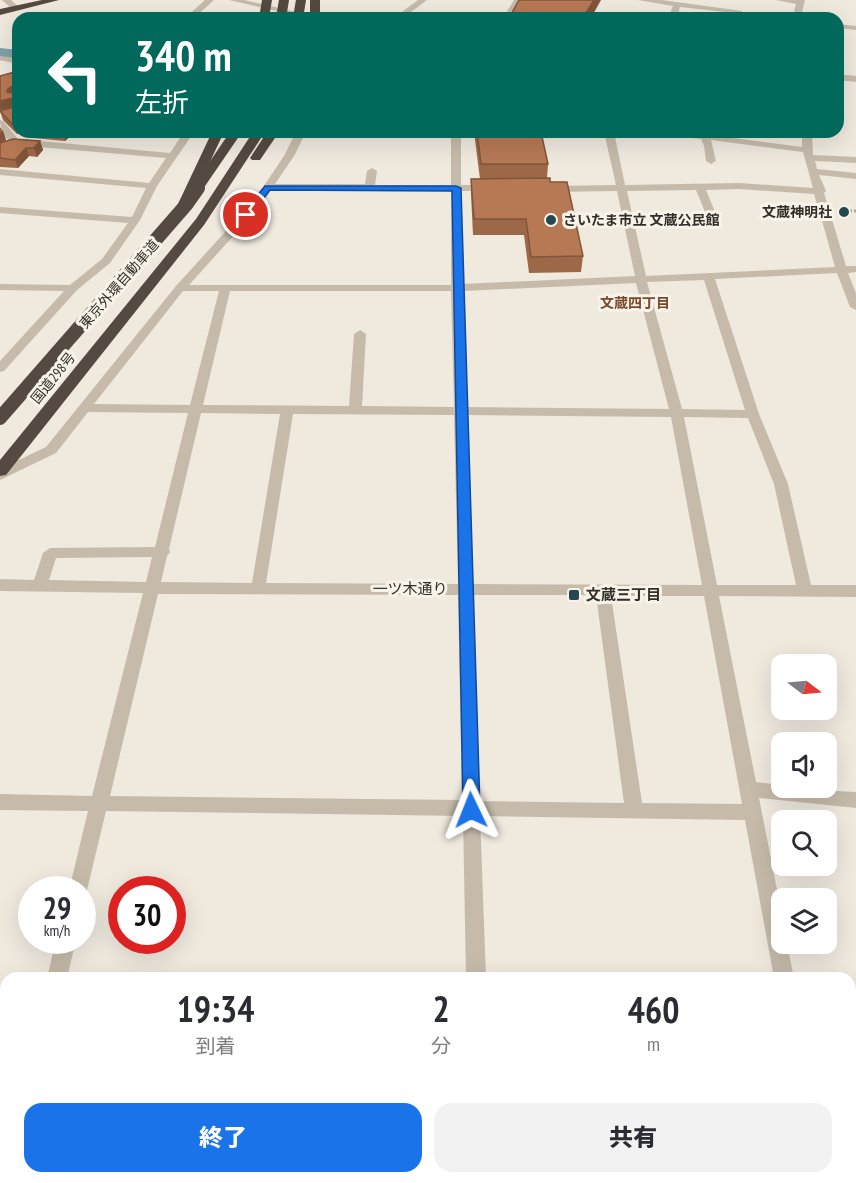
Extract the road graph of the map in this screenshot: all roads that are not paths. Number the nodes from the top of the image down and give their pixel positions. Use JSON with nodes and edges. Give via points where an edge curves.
{"nodes":[{"id":1,"x":6,"y":0,"type":"edge"},
{"id":2,"x":54,"y":0,"type":"edge"},
{"id":3,"x":210,"y":0,"type":"edge"},
{"id":4,"x":233,"y":0,"type":"edge"},
{"id":5,"x":423,"y":0,"type":"edge"},
{"id":6,"x":642,"y":0,"type":"edge"},
{"id":7,"x":780,"y":0,"type":"edge"},
{"id":8,"x":801,"y":1,"type":"edge"},
{"id":9,"x":677,"y":4,"type":"junction"},
{"id":10,"x":16,"y":8,"type":"junction"},
{"id":11,"x":265,"y":9,"type":"edge"},
{"id":12,"x":0,"y":12,"type":"edge"},
{"id":13,"x":196,"y":12,"type":"edge"},
{"id":14,"x":282,"y":12,"type":"edge"},
{"id":15,"x":406,"y":12,"type":"edge"},
{"id":16,"x":674,"y":12,"type":"edge"},
{"id":17,"x":738,"y":12,"type":"edge"},
{"id":18,"x":0,"y":123,"type":"edge"},
{"id":19,"x":23,"y":138,"type":"edge"},
{"id":20,"x":185,"y":138,"type":"edge"},
{"id":21,"x":215,"y":138,"type":"edge"},
{"id":22,"x":234,"y":138,"type":"edge"},
{"id":23,"x":234,"y":138,"type":"edge"},
{"id":24,"x":253,"y":138,"type":"edge"},
{"id":25,"x":254,"y":138,"type":"edge"},
{"id":26,"x":269,"y":138,"type":"edge"},
{"id":27,"x":298,"y":138,"type":"edge"},
{"id":28,"x":456,"y":138,"type":"edge"},
{"id":29,"x":610,"y":138,"type":"edge"},
{"id":30,"x":705,"y":138,"type":"edge"},
{"id":31,"x":710,"y":138,"type":"edge"},
{"id":32,"x":807,"y":138,"type":"edge"},
{"id":33,"x":12,"y":143,"type":"junction"},
{"id":34,"x":808,"y":154,"type":"junction"},
{"id":35,"x":172,"y":156,"type":"junction"},
{"id":36,"x":856,"y":160,"type":"edge"},
{"id":37,"x":711,"y":161,"type":"dead end"},
{"id":38,"x":372,"y":171,"type":"dead end"},
{"id":39,"x":0,"y":172,"type":"edge"},
{"id":40,"x":814,"y":172,"type":"junction"},
{"id":41,"x":856,"y":176,"type":"edge"},
{"id":42,"x":152,"y":186,"type":"junction"},
{"id":43,"x":268,"y":188,"type":"junction"},
{"id":44,"x":370,"y":188,"type":"junction"},
{"id":45,"x":456,"y":188,"type":"junction"},
{"id":46,"x":500,"y":188,"type":"edge"},
{"id":47,"x":700,"y":188,"type":"junction"},
{"id":48,"x":543,"y":189,"type":"edge"},
{"id":49,"x":623,"y":189,"type":"junction"},
{"id":50,"x":820,"y":191,"type":"junction"},
{"id":51,"x":777,"y":209,"type":"dead end"},
{"id":52,"x":0,"y":210,"type":"edge"},
{"id":53,"x":827,"y":215,"type":"junction"},
{"id":54,"x":135,"y":220,"type":"junction"},
{"id":55,"x":177,"y":221,"type":"junction"},
{"id":56,"x":200,"y":222,"type":"junction"},
{"id":57,"x":715,"y":224,"type":"dead end"},
{"id":58,"x":842,"y":269,"type":"junction"},
{"id":59,"x":856,"y":269,"type":"edge"},
{"id":60,"x":708,"y":276,"type":"junction"},
{"id":61,"x":641,"y":279,"type":"junction"},
{"id":62,"x":0,"y":288,"type":"edge"},
{"id":63,"x":73,"y":288,"type":"junction"},
{"id":64,"x":180,"y":288,"type":"junction"},
{"id":65,"x":225,"y":288,"type":"junction"},
{"id":66,"x":457,"y":288,"type":"junction"},
{"id":67,"x":856,"y":307,"type":"edge"},
{"id":68,"x":360,"y":334,"type":"dead end"},
{"id":69,"x":0,"y":368,"type":"edge"},
{"id":70,"x":84,"y":408,"type":"junction"},
{"id":71,"x":197,"y":409,"type":"junction"},
{"id":72,"x":287,"y":410,"type":"junction"},
{"id":73,"x":354,"y":410,"type":"junction"},
{"id":74,"x":462,"y":411,"type":"junction"},
{"id":75,"x":677,"y":414,"type":"junction"},
{"id":76,"x":753,"y":414,"type":"junction"},
{"id":77,"x":0,"y":418,"type":"edge"},
{"id":78,"x":0,"y":428,"type":"edge"},
{"id":79,"x":0,"y":453,"type":"edge"},
{"id":80,"x":0,"y":473,"type":"edge"},
{"id":81,"x":163,"y":552,"type":"junction"},
{"id":82,"x":0,"y":585,"type":"edge"},
{"id":83,"x":40,"y":586,"type":"junction"},
{"id":84,"x":154,"y":588,"type":"junction"},
{"id":85,"x":258,"y":588,"type":"junction"},
{"id":86,"x":465,"y":589,"type":"junction"},
{"id":87,"x":603,"y":589,"type":"junction"},
{"id":88,"x":709,"y":589,"type":"junction"},
{"id":89,"x":804,"y":589,"type":"junction"},
{"id":90,"x":856,"y":591,"type":"edge"},
{"id":91,"x":748,"y":789,"type":"junction"},
{"id":92,"x":856,"y":800,"type":"edge"},
{"id":93,"x":0,"y":802,"type":"edge"},
{"id":94,"x":99,"y":802,"type":"junction"},
{"id":95,"x":471,"y":810,"type":"junction"},
{"id":96,"x":634,"y":811,"type":"junction"},
{"id":97,"x":752,"y":812,"type":"junction"},
{"id":98,"x":81,"y":876,"type":"edge"},
{"id":99,"x":63,"y":954,"type":"edge"},
{"id":100,"x":58,"y":972,"type":"edge"},
{"id":101,"x":476,"y":972,"type":"edge"},
{"id":102,"x":783,"y":972,"type":"edge"}],
"edges":[{"from":1,"to":10,"type":"street"},
{"from":2,"to":10,"type":"highway"},
{"from":3,"to":13,"type":"street"},
{"from":4,"to":11,"type":"street"},
{"from":5,"to":15,"type":"street"},
{"from":6,"to":9,"type":"street"},
{"from":7,"to":8,"type":"street"},
{"from":9,"to":16,"type":"street"},
{"from":9,"to":17,"type":"street"},
{"from":10,"to":12,"type":"highway"},
{"from":11,"to":14,"type":"street"},
{"from":18,"to":33,"type":"street"},
{"from":19,"to":33,"type":"street"},
{"from":20,"to":35,"type":"street"},
{"from":21,"to":55,"type":"highway"},
{"from":22,"to":55,"type":"highway","name":"国道298号"},
{"from":23,"to":77,"type":"highway","name":"東京外環自動車道","bridge":true,"via":[[186,205]]},
{"from":24,"to":79,"type":"highway","name":"東京外環自動車道","via":[[198,216]]},
{"from":25,"to":56,"type":"highway","name":"国道298号"},
{"from":26,"to":56,"type":"highway","via":[[245,175]]},
{"from":27,"to":43,"type":"street"},
{"from":28,"to":45,"type":"street"},
{"from":29,"to":49,"type":"street"},
{"from":30,"to":37,"type":"street"},
{"from":31,"to":34,"type":"street"},
{"from":32,"to":34,"type":"street"},
{"from":33,"to":35,"type":"street"},
{"from":34,"to":36,"type":"street"},
{"from":34,"to":40,"type":"street"},
{"from":35,"to":42,"type":"street"},
{"from":38,"to":44,"type":"street"},
{"from":39,"to":42,"type":"street"},
{"from":40,"to":41,"type":"street"},
{"from":40,"to":50,"type":"street"},
{"from":42,"to":54,"type":"street"},
{"from":43,"to":44,"type":"street"},
{"from":43,"to":64,"type":"street"},
{"from":44,"to":45,"type":"street"},
{"from":45,"to":46,"type":"street"},
{"from":45,"to":66,"type":"street"},
{"from":47,"to":49,"type":"street"},
{"from":47,"to":50,"type":"street"},
{"from":47,"to":57,"type":"street"},
{"from":48,"to":49,"type":"street"},
{"from":49,"to":61,"type":"street"},
{"from":50,"to":53,"type":"street"},
{"from":51,"to":53,"type":"street"},
{"from":52,"to":54,"type":"street"},
{"from":53,"to":58,"type":"street"},
{"from":54,"to":63,"type":"street","via":[[106,261]]},
{"from":55,"to":78,"type":"highway","name":"国道298号"},
{"from":56,"to":80,"type":"highway","name":"国道298号"},
{"from":58,"to":59,"type":"street"},
{"from":58,"to":60,"type":"street"},
{"from":58,"to":67,"type":"street"},
{"from":60,"to":61,"type":"street"},
{"from":60,"to":76,"type":"street"},
{"from":61,"to":66,"type":"street"},
{"from":61,"to":75,"type":"street"},
{"from":62,"to":63,"type":"street"},
{"from":63,"to":69,"type":"street"},
{"from":64,"to":65,"type":"street"},
{"from":64,"to":70,"type":"street"},
{"from":65,"to":66,"type":"street"},
{"from":65,"to":71,"type":"street"},
{"from":66,"to":74,"type":"street"},
{"from":68,"to":73,"type":"street"},
{"from":70,"to":71,"type":"street"},
{"from":70,"to":80,"type":"street","via":[[51,450]]},
{"from":71,"to":72,"type":"street"},
{"from":71,"to":81,"type":"street"},
{"from":72,"to":73,"type":"street"},
{"from":72,"to":85,"type":"street"},
{"from":73,"to":74,"type":"street"},
{"from":74,"to":75,"type":"street"},
{"from":74,"to":86,"type":"street"},
{"from":75,"to":76,"type":"street"},
{"from":75,"to":88,"type":"street"},
{"from":76,"to":89,"type":"street","via":[[781,484]]},
{"from":81,"to":83,"type":"street","via":[[50,553]]},
{"from":81,"to":84,"type":"street"},
{"from":82,"to":83,"type":"street","name":"一ツ木通り"},
{"from":83,"to":84,"type":"street","name":"一ツ木通り"},
{"from":84,"to":85,"type":"street","name":"一ツ木通り"},
{"from":84,"to":94,"type":"street"},
{"from":85,"to":86,"type":"street","name":"一ツ木通り"},
{"from":86,"to":87,"type":"street","name":"一ツ木通り"},
{"from":86,"to":95,"type":"street"},
{"from":87,"to":88,"type":"street","name":"一ツ木通り"},
{"from":87,"to":96,"type":"street"},
{"from":88,"to":89,"type":"street","name":"一ツ木通り"},
{"from":88,"to":91,"type":"street"},
{"from":89,"to":90,"type":"street","name":"一ツ木通り"},
{"from":91,"to":92,"type":"street"},
{"from":91,"to":97,"type":"street"},
{"from":93,"to":94,"type":"street"},
{"from":94,"to":95,"type":"street"},
{"from":94,"to":98,"type":"street"},
{"from":95,"to":96,"type":"street"},
{"from":95,"to":101,"type":"street"},
{"from":96,"to":97,"type":"street"},
{"from":97,"to":102,"type":"street"},
{"from":99,"to":100,"type":"street"}]}
